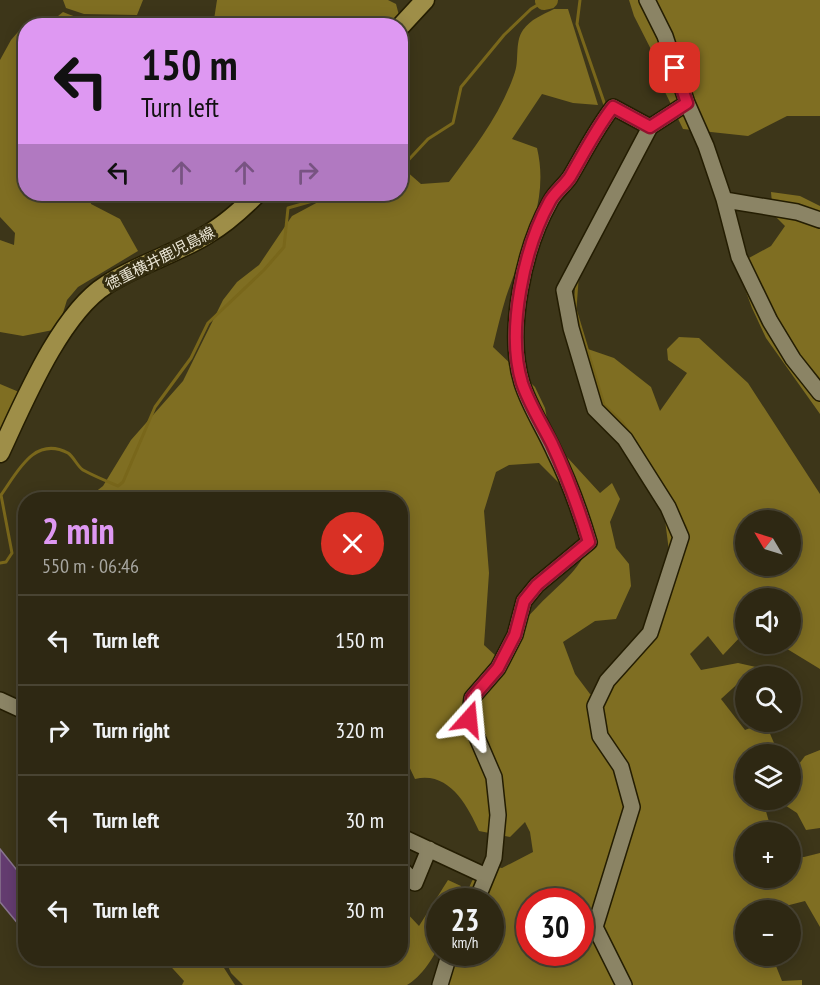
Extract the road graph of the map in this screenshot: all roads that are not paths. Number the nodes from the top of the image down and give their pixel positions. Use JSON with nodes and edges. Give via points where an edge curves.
{"nodes":[{"id":1,"x":424,"y":0,"type":"edge"},
{"id":2,"x":647,"y":0,"type":"edge"},
{"id":3,"x":408,"y":18,"type":"edge"},
{"id":4,"x":687,"y":103,"type":"junction"},
{"id":5,"x":650,"y":127,"type":"junction"},
{"id":6,"x":724,"y":200,"type":"junction"},
{"id":7,"x":250,"y":201,"type":"edge"},
{"id":8,"x":820,"y":220,"type":"edge"},
{"id":9,"x":820,"y":393,"type":"edge"},
{"id":10,"x":0,"y":453,"type":"edge"},
{"id":11,"x":0,"y":700,"type":"edge"},
{"id":12,"x":18,"y":708,"type":"edge"},
{"id":13,"x":408,"y":840,"type":"edge"},
{"id":14,"x":429,"y":849,"type":"junction"},
{"id":15,"x":408,"y":876,"type":"edge"},
{"id":16,"x":486,"y":876,"type":"junction"},
{"id":17,"x":480,"y":888,"type":"edge"},
{"id":18,"x":446,"y":966,"type":"edge"},
{"id":19,"x":440,"y":985,"type":"edge"},
{"id":20,"x":624,"y":985,"type":"edge"}],
"edges":[{"from":1,"to":3,"type":"main road"},
{"from":2,"to":4,"type":"street","via":[[665,36]]},
{"from":4,"to":5,"type":"street"},
{"from":4,"to":6,"type":"street"},
{"from":5,"to":16,"type":"street","via":[[613,107],[568,179],[550,200],[522,283],[517,316],[517,359],[522,384],[560,461],[589,542],[537,585],[524,601],[515,635],[498,668],[472,698],[469,719],[494,777],[498,815],[494,858]]},
{"from":5,"to":20,"type":"street","via":[[564,290],[595,409],[626,439],[668,507],[681,537],[650,633],[608,681],[595,706],[600,736],[621,767],[632,807],[595,927]]},
{"from":6,"to":8,"type":"street","via":[[798,212]]},
{"from":6,"to":9,"type":"street","via":[[739,257],[760,300],[793,359]]},
{"from":7,"to":10,"type":"main road","name":"徳重横井鹿児島線","via":[[217,229],[126,273],[88,299],[52,350]]},
{"from":11,"to":12,"type":"street"},
{"from":13,"to":14,"type":"street"},
{"from":14,"to":15,"type":"street","via":[[415,883]]},
{"from":14,"to":16,"type":"street"},
{"from":16,"to":17,"type":"street"},
{"from":18,"to":19,"type":"street"}]}
